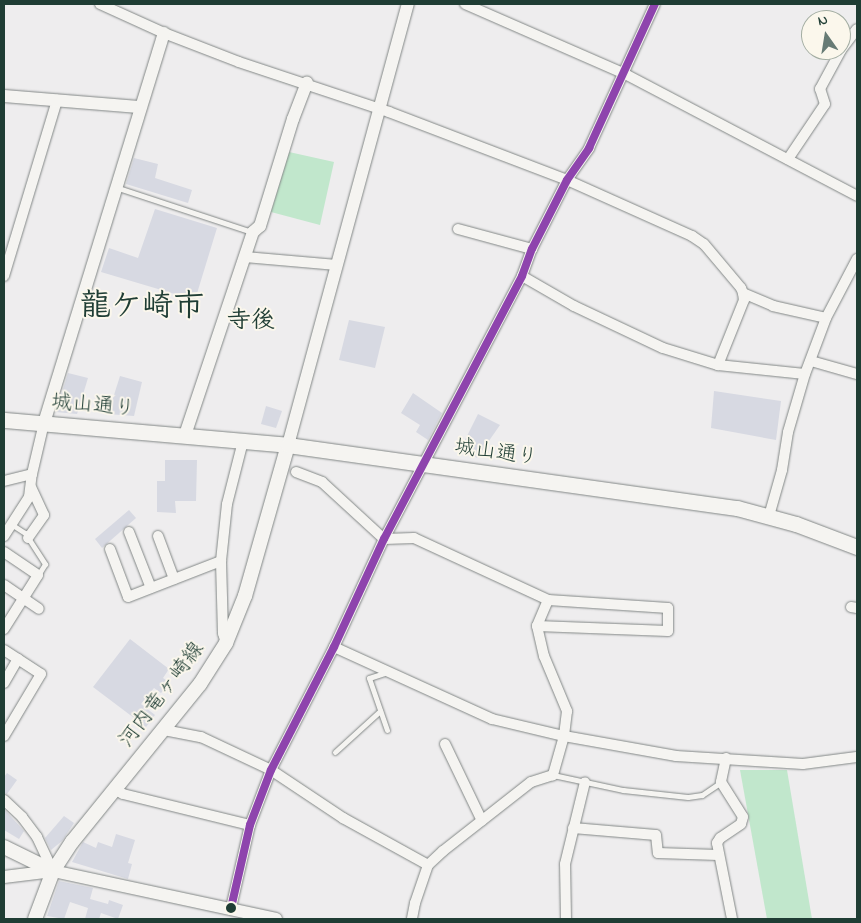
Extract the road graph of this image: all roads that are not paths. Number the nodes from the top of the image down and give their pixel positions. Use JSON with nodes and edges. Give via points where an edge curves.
{"nodes":[{"id":1,"x":100,"y":4,"type":"edge"},
{"id":2,"x":408,"y":4,"type":"edge"},
{"id":3,"x":465,"y":4,"type":"edge"},
{"id":4,"x":655,"y":4,"type":"edge"},
{"id":5,"x":164,"y":33,"type":"junction"},
{"id":6,"x":836,"y":60,"type":"edge"},
{"id":7,"x":625,"y":74,"type":"junction"},
{"id":8,"x":307,"y":83,"type":"junction"},
{"id":9,"x":4,"y":96,"type":"edge"},
{"id":10,"x":57,"y":100,"type":"junction"},
{"id":11,"x":139,"y":107,"type":"junction"},
{"id":12,"x":379,"y":109,"type":"junction"},
{"id":13,"x":788,"y":158,"type":"junction"},
{"id":14,"x":567,"y":180,"type":"junction"},
{"id":15,"x":116,"y":188,"type":"junction"},
{"id":16,"x":857,"y":196,"type":"edge"},
{"id":17,"x":458,"y":229,"type":"dead end"},
{"id":18,"x":253,"y":232,"type":"junction"},
{"id":19,"x":532,"y":249,"type":"junction"},
{"id":20,"x":245,"y":257,"type":"junction"},
{"id":21,"x":857,"y":258,"type":"edge"},
{"id":22,"x":337,"y":265,"type":"junction"},
{"id":23,"x":4,"y":276,"type":"edge"},
{"id":24,"x":522,"y":276,"type":"junction"},
{"id":25,"x":743,"y":293,"type":"junction"},
{"id":26,"x":826,"y":318,"type":"junction"},
{"id":27,"x":811,"y":361,"type":"junction"},
{"id":28,"x":718,"y":365,"type":"junction"},
{"id":29,"x":805,"y":374,"type":"junction"},
{"id":30,"x":857,"y":374,"type":"edge"},
{"id":31,"x":4,"y":420,"type":"edge"},
{"id":32,"x":44,"y":423,"type":"junction"},
{"id":33,"x":185,"y":435,"type":"junction"},
{"id":34,"x":244,"y":441,"type":"junction"},
{"id":35,"x":288,"y":445,"type":"junction"},
{"id":36,"x":424,"y":464,"type":"junction"},
{"id":37,"x":296,"y":472,"type":"dead end"},
{"id":38,"x":32,"y":474,"type":"junction"},
{"id":39,"x":4,"y":481,"type":"edge"},
{"id":40,"x":30,"y":486,"type":"junction"},
{"id":41,"x":769,"y":516,"type":"junction"},
{"id":42,"x":11,"y":524,"type":"junction"},
{"id":43,"x":129,"y":532,"type":"dead end"},
{"id":44,"x":4,"y":536,"type":"edge"},
{"id":45,"x":158,"y":536,"type":"dead end"},
{"id":46,"x":28,"y":538,"type":"junction"},
{"id":47,"x":384,"y":539,"type":"junction"},
{"id":48,"x":857,"y":548,"type":"edge"},
{"id":49,"x":110,"y":550,"type":"dead end"},
{"id":50,"x":4,"y":552,"type":"edge"},
{"id":51,"x":220,"y":561,"type":"junction"},
{"id":52,"x":38,"y":575,"type":"junction"},
{"id":53,"x":174,"y":579,"type":"junction"},
{"id":54,"x":4,"y":586,"type":"edge"},
{"id":55,"x":151,"y":588,"type":"junction"},
{"id":56,"x":23,"y":598,"type":"junction"},
{"id":57,"x":548,"y":600,"type":"junction"},
{"id":58,"x":40,"y":609,"type":"dead end"},
{"id":59,"x":5,"y":623,"type":"edge"},
{"id":60,"x":537,"y":626,"type":"junction"},
{"id":61,"x":226,"y":642,"type":"junction"},
{"id":62,"x":334,"y":647,"type":"junction"},
{"id":63,"x":4,"y":650,"type":"edge"},
{"id":64,"x":18,"y":660,"type":"junction"},
{"id":65,"x":388,"y":672,"type":"junction"},
{"id":66,"x":4,"y":683,"type":"edge"},
{"id":67,"x":380,"y":711,"type":"junction"},
{"id":68,"x":7,"y":723,"type":"edge"},
{"id":69,"x":164,"y":730,"type":"junction"},
{"id":70,"x":387,"y":730,"type":"dead end"},
{"id":71,"x":4,"y":736,"type":"edge"},
{"id":72,"x":564,"y":736,"type":"junction"},
{"id":73,"x":445,"y":744,"type":"dead end"},
{"id":74,"x":335,"y":752,"type":"dead end"},
{"id":75,"x":857,"y":757,"type":"edge"},
{"id":76,"x":726,"y":758,"type":"junction"},
{"id":77,"x":271,"y":770,"type":"junction"},
{"id":78,"x":554,"y":775,"type":"junction"},
{"id":79,"x":585,"y":782,"type":"junction"},
{"id":80,"x":721,"y":782,"type":"junction"},
{"id":81,"x":114,"y":789,"type":"junction"},
{"id":82,"x":4,"y":800,"type":"edge"},
{"id":83,"x":482,"y":821,"type":"junction"},
{"id":84,"x":250,"y":825,"type":"junction"},
{"id":85,"x":573,"y":828,"type":"junction"},
{"id":86,"x":4,"y":847,"type":"edge"},
{"id":87,"x":718,"y":855,"type":"junction"},
{"id":88,"x":428,"y":865,"type":"junction"},
{"id":89,"x":53,"y":871,"type":"junction"},
{"id":90,"x":4,"y":877,"type":"edge"},
{"id":91,"x":231,"y":908,"type":"junction"},
{"id":92,"x":35,"y":919,"type":"edge"},
{"id":93,"x":276,"y":919,"type":"edge"},
{"id":94,"x":412,"y":919,"type":"edge"},
{"id":95,"x":566,"y":919,"type":"edge"},
{"id":96,"x":732,"y":919,"type":"edge"}],
"edges":[{"from":1,"to":5,"type":"street"},
{"from":2,"to":12,"type":"street"},
{"from":3,"to":7,"type":"street"},
{"from":4,"to":7,"type":"street"},
{"from":5,"to":8,"type":"street","via":[[239,62]]},
{"from":5,"to":11,"type":"street"},
{"from":6,"to":13,"type":"street","via":[[820,89],[824,104]]},
{"from":7,"to":13,"type":"street"},
{"from":7,"to":14,"type":"street","via":[[589,148]]},
{"from":8,"to":12,"type":"street"},
{"from":8,"to":18,"type":"street","via":[[260,226]]},
{"from":9,"to":10,"type":"street"},
{"from":10,"to":11,"type":"street"},
{"from":10,"to":23,"type":"street"},
{"from":11,"to":15,"type":"street"},
{"from":12,"to":14,"type":"street"},
{"from":12,"to":22,"type":"street"},
{"from":13,"to":16,"type":"street"},
{"from":14,"to":19,"type":"street"},
{"from":14,"to":25,"type":"street","via":[[704,244]]},
{"from":15,"to":18,"type":"lane"},
{"from":15,"to":32,"type":"street"},
{"from":17,"to":19,"type":"street"},
{"from":18,"to":20,"type":"street"},
{"from":19,"to":24,"type":"street"},
{"from":20,"to":22,"type":"street"},
{"from":20,"to":33,"type":"street"},
{"from":21,"to":26,"type":"street"},
{"from":22,"to":35,"type":"street"},
{"from":24,"to":28,"type":"street","via":[[574,306],[663,348]]},
{"from":24,"to":36,"type":"street"},
{"from":25,"to":26,"type":"street","via":[[773,306]]},
{"from":25,"to":28,"type":"street","via":[[744,300]]},
{"from":26,"to":27,"type":"street"},
{"from":27,"to":29,"type":"street"},
{"from":27,"to":30,"type":"street"},
{"from":28,"to":29,"type":"street"},
{"from":29,"to":41,"type":"street"},
{"from":31,"to":32,"type":"main road","name":"城山通り"},
{"from":32,"to":33,"type":"main road","name":"城山通り"},
{"from":32,"to":38,"type":"street"},
{"from":33,"to":34,"type":"main road","name":"城山通り"},
{"from":34,"to":35,"type":"main road","name":"城山通り"},
{"from":34,"to":51,"type":"street","via":[[227,504]]},
{"from":35,"to":36,"type":"main road","name":"城山通り"},
{"from":35,"to":61,"type":"main road","name":"河内竜ヶ崎線","via":[[245,596]]},
{"from":36,"to":41,"type":"main road","name":"城山通り","via":[[737,508]]},
{"from":36,"to":47,"type":"street"},
{"from":37,"to":47,"type":"street","via":[[322,482]]},
{"from":38,"to":39,"type":"street"},
{"from":38,"to":40,"type":"street"},
{"from":40,"to":42,"type":"street","via":[[29,497]]},
{"from":40,"to":46,"type":"street","via":[[44,514]]},
{"from":41,"to":48,"type":"main road","name":"城山通り"},
{"from":42,"to":44,"type":"street"},
{"from":42,"to":46,"type":"lane"},
{"from":43,"to":55,"type":"street"},
{"from":45,"to":53,"type":"street"},
{"from":46,"to":52,"type":"lane","via":[[45,564]]},
{"from":47,"to":57,"type":"street","via":[[414,538]]},
{"from":47,"to":62,"type":"street"},
{"from":49,"to":55,"type":"street","via":[[128,597]]},
{"from":50,"to":52,"type":"street"},
{"from":51,"to":53,"type":"street"},
{"from":51,"to":61,"type":"street"},
{"from":52,"to":56,"type":"street"},
{"from":53,"to":55,"type":"street"},
{"from":54,"to":56,"type":"street"},
{"from":56,"to":58,"type":"street"},
{"from":56,"to":59,"type":"street"},
{"from":57,"to":60,"type":"street"},
{"from":57,"to":60,"type":"street","via":[[668,608],[668,631]]},
{"from":60,"to":72,"type":"street","via":[[544,656],[567,711]]},
{"from":61,"to":69,"type":"main road","name":"河内竜ヶ崎線","via":[[200,684]]},
{"from":62,"to":65,"type":"street"},
{"from":62,"to":77,"type":"street"},
{"from":63,"to":64,"type":"street"},
{"from":64,"to":66,"type":"street"},
{"from":64,"to":68,"type":"street","via":[[41,674]]},
{"from":65,"to":67,"type":"lane","via":[[368,678]]},
{"from":65,"to":72,"type":"street","via":[[492,719]]},
{"from":67,"to":70,"type":"lane"},
{"from":67,"to":74,"type":"lane"},
{"from":68,"to":71,"type":"street"},
{"from":69,"to":77,"type":"street","via":[[201,737]]},
{"from":69,"to":81,"type":"main road","name":"河内竜ヶ崎線"},
{"from":72,"to":76,"type":"street","via":[[676,756]]},
{"from":72,"to":78,"type":"street"},
{"from":73,"to":83,"type":"street"},
{"from":75,"to":76,"type":"street","via":[[803,764]]},
{"from":76,"to":80,"type":"street"},
{"from":77,"to":84,"type":"street"},
{"from":77,"to":88,"type":"street","via":[[343,818]]},
{"from":78,"to":79,"type":"lane"},
{"from":78,"to":83,"type":"street","via":[[531,782]]},
{"from":79,"to":80,"type":"lane","via":[[688,797],[702,794]]},
{"from":79,"to":85,"type":"street"},
{"from":80,"to":87,"type":"street","via":[[744,817],[741,824],[720,838]]},
{"from":81,"to":84,"type":"street","via":[[122,794]]},
{"from":81,"to":89,"type":"main road","name":"河内竜ヶ崎線"},
{"from":82,"to":89,"type":"street","via":[[36,837]]},
{"from":83,"to":88,"type":"street"},
{"from":84,"to":91,"type":"street"},
{"from":85,"to":87,"type":"street","via":[[656,835],[658,853]]},
{"from":85,"to":95,"type":"street","via":[[565,864]]},
{"from":86,"to":89,"type":"main road"},
{"from":87,"to":96,"type":"street"},
{"from":88,"to":94,"type":"street"},
{"from":89,"to":90,"type":"street"},
{"from":89,"to":91,"type":"street"},
{"from":89,"to":92,"type":"main road","name":"河内竜ヶ崎線"},
{"from":91,"to":93,"type":"street"}]}
